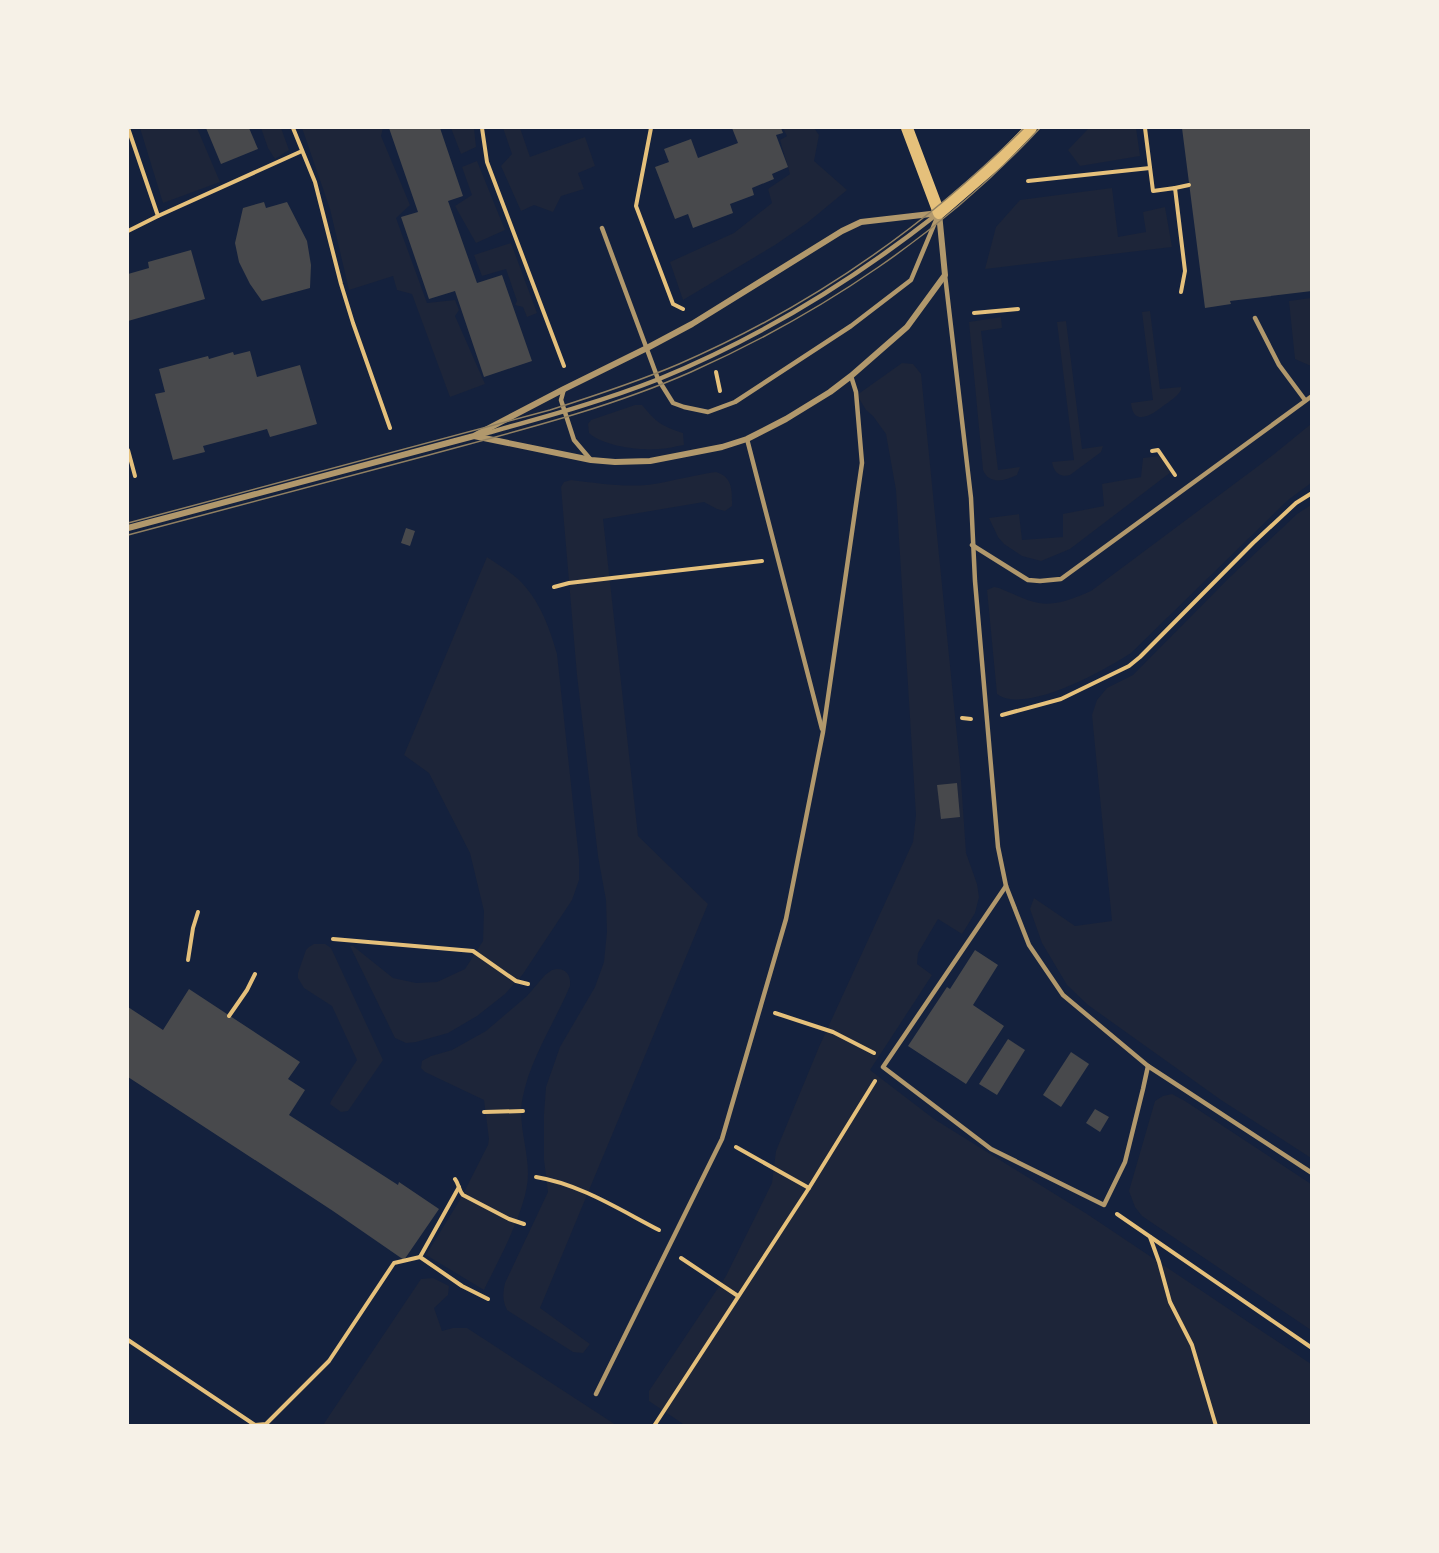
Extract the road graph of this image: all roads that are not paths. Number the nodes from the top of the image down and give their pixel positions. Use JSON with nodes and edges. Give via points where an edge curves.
{"nodes":[{"id":1,"x":907,"y":128,"type":"edge"},
{"id":2,"x":1031,"y":128,"type":"edge"},
{"id":3,"x":939,"y":213,"type":"junction"},
{"id":4,"x":602,"y":228,"type":"dead end"},
{"id":5,"x":945,"y":275,"type":"junction"},
{"id":6,"x":1255,"y":318,"type":"dead end"},
{"id":7,"x":647,"y":348,"type":"junction"},
{"id":8,"x":851,"y":376,"type":"junction"},
{"id":9,"x":658,"y":379,"type":"junction"},
{"id":10,"x":564,"y":389,"type":"junction"},
{"id":11,"x":1311,"y":396,"type":"edge"},
{"id":12,"x":1305,"y":400,"type":"junction"},
{"id":13,"x":564,"y":412,"type":"junction"},
{"id":14,"x":474,"y":436,"type":"junction"},
{"id":15,"x":747,"y":439,"type":"junction"},
{"id":16,"x":591,"y":460,"type":"junction"},
{"id":17,"x":128,"y":528,"type":"edge"},
{"id":18,"x":972,"y":545,"type":"junction"},
{"id":19,"x":823,"y":732,"type":"junction"},
{"id":20,"x":1006,"y":886,"type":"junction"},
{"id":21,"x":1148,"y":1066,"type":"junction"},
{"id":22,"x":1311,"y":1173,"type":"edge"},
{"id":23,"x":596,"y":1394,"type":"dead end"}],
"edges":[{"from":1,"to":3,"type":"main road"},
{"from":2,"to":3,"type":"main road"},
{"from":3,"to":5,"type":"street"},
{"from":3,"to":7,"type":"street","via":[[861,222]]},
{"from":3,"to":9,"type":"lane","via":[[866,268],[807,304],[709,357]]},
{"from":3,"to":9,"type":"lane","via":[[911,280],[851,326],[735,402],[708,412],[684,407],[673,403]]},
{"from":4,"to":7,"type":"lane"},
{"from":5,"to":8,"type":"street","via":[[906,327]]},
{"from":5,"to":18,"type":"lane","via":[[971,498]]},
{"from":6,"to":12,"type":"lane"},
{"from":7,"to":9,"type":"lane"},
{"from":7,"to":10,"type":"street"},
{"from":8,"to":15,"type":"street","via":[[831,392]]},
{"from":8,"to":19,"type":"lane","via":[[862,463]]},
{"from":9,"to":13,"type":"lane"},
{"from":10,"to":13,"type":"lane"},
{"from":10,"to":14,"type":"street"},
{"from":11,"to":12,"type":"lane"},
{"from":12,"to":18,"type":"lane","via":[[1060,579],[1028,580]]},
{"from":13,"to":14,"type":"lane"},
{"from":13,"to":16,"type":"lane","via":[[574,440]]},
{"from":14,"to":16,"type":"street"},
{"from":14,"to":17,"type":"street"},
{"from":15,"to":16,"type":"street","via":[[650,461]]},
{"from":15,"to":19,"type":"lane"},
{"from":18,"to":20,"type":"lane","via":[[998,847]]},
{"from":19,"to":23,"type":"lane","via":[[786,919],[722,1139]]},
{"from":20,"to":21,"type":"lane","via":[[1029,945],[1063,995]]},
{"from":20,"to":21,"type":"lane","via":[[883,1067],[991,1149],[1104,1205],[1125,1162]]},
{"from":21,"to":22,"type":"lane"}]}
